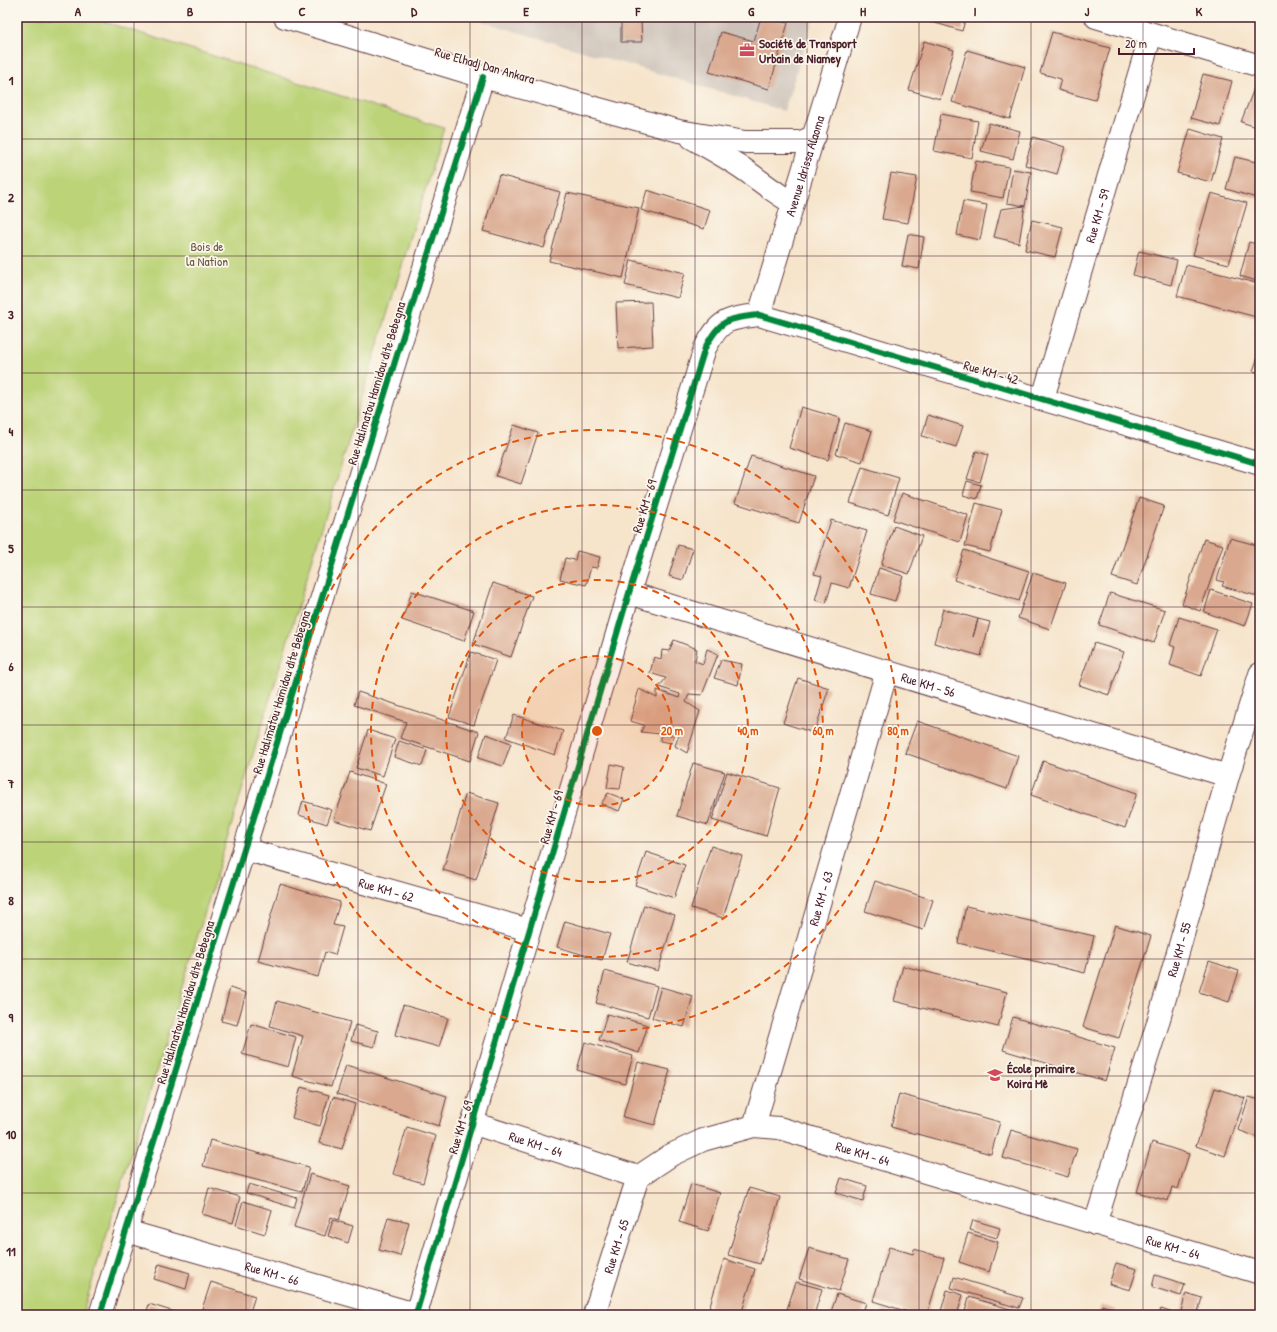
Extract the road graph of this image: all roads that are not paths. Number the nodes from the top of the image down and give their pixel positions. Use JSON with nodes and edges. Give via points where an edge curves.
{"nodes":[{"id":1,"x":285,"y":17,"type":"edge"},
{"id":2,"x":850,"y":17,"type":"edge"},
{"id":3,"x":1096,"y":17,"type":"edge"},
{"id":4,"x":1151,"y":34,"type":"junction"},
{"id":5,"x":1260,"y":66,"type":"edge"},
{"id":6,"x":483,"y":76,"type":"junction"},
{"id":7,"x":679,"y":131,"type":"junction"},
{"id":8,"x":815,"y":136,"type":"junction"},
{"id":9,"x":793,"y":203,"type":"junction"},
{"id":10,"x":759,"y":316,"type":"junction"},
{"id":11,"x":716,"y":328,"type":"joint"},
{"id":12,"x":1044,"y":398,"type":"junction"},
{"id":13,"x":1260,"y":464,"type":"edge"},
{"id":14,"x":629,"y":593,"type":"junction"},
{"id":15,"x":887,"y":671,"type":"junction"},
{"id":16,"x":1260,"y":674,"type":"edge"},
{"id":17,"x":1228,"y":776,"type":"junction"},
{"id":18,"x":244,"y":849,"type":"junction"},
{"id":19,"x":529,"y":930,"type":"junction"},
{"id":20,"x":472,"y":1123,"type":"junction"},
{"id":21,"x":754,"y":1126,"type":"junction"},
{"id":22,"x":638,"y":1177,"type":"junction"},
{"id":23,"x":1095,"y":1224,"type":"junction"},
{"id":24,"x":126,"y":1231,"type":"junction"},
{"id":25,"x":1260,"y":1273,"type":"edge"},
{"id":26,"x":417,"y":1314,"type":"edge"},
{"id":27,"x":100,"y":1315,"type":"edge"},
{"id":28,"x":594,"y":1315,"type":"edge"}],
"edges":[{"from":1,"to":6,"type":"street","name":"Rue Elhadj Dan Ankara"},
{"from":2,"to":8,"type":"street","name":"Avenue Idrissa Alaoma"},
{"from":3,"to":4,"type":"street"},
{"from":4,"to":5,"type":"street"},
{"from":4,"to":12,"type":"street","name":"Rue KM - 59"},
{"from":6,"to":7,"type":"street","name":"Rue Elhadj Dan Ankara"},
{"from":6,"to":18,"type":"street","name":"Rue Halimatou Hamidou dite Bebegna"},
{"from":7,"to":8,"type":"street","name":"Rue Elhadj Dan Ankara","via":[[746,142],[801,142]]},
{"from":7,"to":9,"type":"street","name":"Rue Elhadj Dan Ankara","via":[[721,154],[765,187]]},
{"from":8,"to":9,"type":"street","name":"Avenue Idrissa Alaoma"},
{"from":9,"to":10,"type":"street","name":"Avenue Idrissa Alaoma"},
{"from":10,"to":11,"type":"street","name":"Rue KM - 42","via":[[728,321]]},
{"from":10,"to":12,"type":"street","name":"Rue KM - 42"},
{"from":11,"to":14,"type":"street","name":"Rue KM - 69","via":[[705,348]]},
{"from":12,"to":13,"type":"street","name":"Rue KM - 42"},
{"from":14,"to":15,"type":"street","name":"Rue KM - 56"},
{"from":14,"to":19,"type":"street","name":"Rue KM - 69"},
{"from":15,"to":17,"type":"street","name":"Rue KM - 56"},
{"from":15,"to":21,"type":"street","name":"Rue KM - 63"},
{"from":16,"to":17,"type":"street","name":"Rue KM - 55"},
{"from":17,"to":23,"type":"street","name":"Rue KM - 55","via":[[1157,1026]]},
{"from":18,"to":19,"type":"street","name":"Rue KM - 62"},
{"from":18,"to":24,"type":"street","name":"Rue Halimatou Hamidou dite Bebegna"},
{"from":19,"to":20,"type":"street","name":"Rue KM - 69"},
{"from":20,"to":22,"type":"street","name":"Rue KM - 64"},
{"from":20,"to":26,"type":"street","name":"Rue KM - 69"},
{"from":21,"to":22,"type":"street","name":"Rue KM - 64","via":[[703,1140],[671,1155]]},
{"from":21,"to":23,"type":"street","name":"Rue KM - 64","via":[[779,1128]]},
{"from":22,"to":28,"type":"street","name":"Rue KM - 65"},
{"from":23,"to":25,"type":"street","name":"Rue KM - 64"},
{"from":24,"to":26,"type":"street","name":"Rue KM - 66"},
{"from":24,"to":27,"type":"street","name":"Rue Halimatou Hamidou dite Bebegna"}]}
